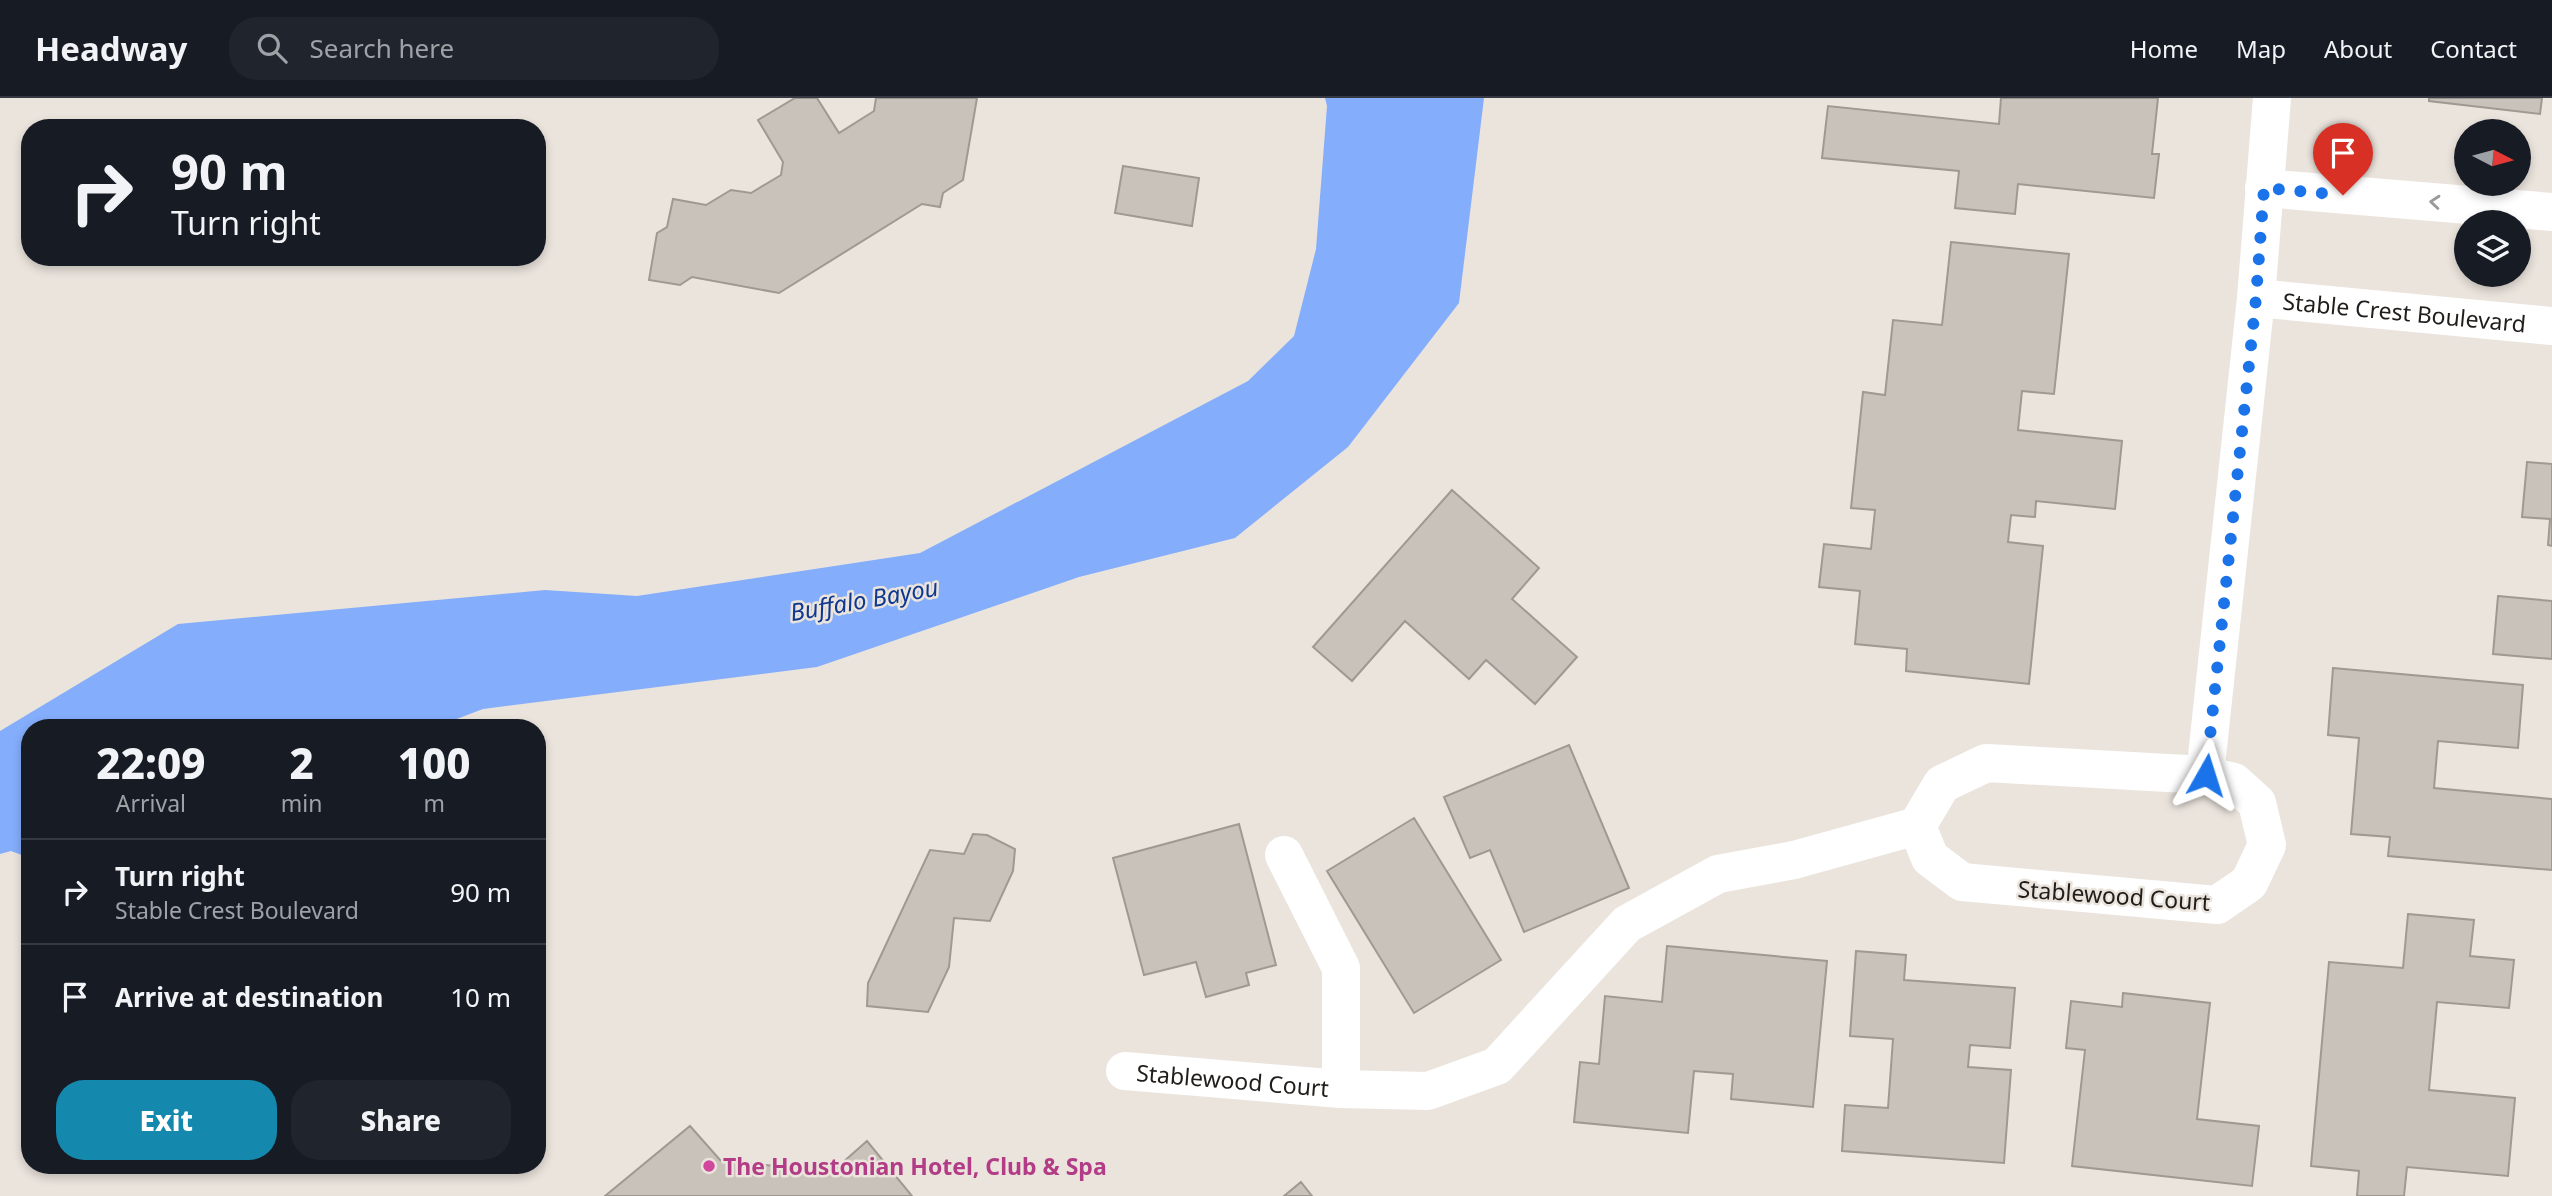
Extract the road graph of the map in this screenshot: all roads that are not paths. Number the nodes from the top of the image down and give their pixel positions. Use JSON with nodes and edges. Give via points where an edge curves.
{"nodes":[{"id":1,"x":2272,"y":98,"type":"edge"},
{"id":2,"x":2264,"y":188,"type":"junction"},
{"id":3,"x":2552,"y":212,"type":"edge"},
{"id":4,"x":2256,"y":298,"type":"junction"},
{"id":5,"x":2552,"y":326,"type":"edge"},
{"id":6,"x":2206,"y":775,"type":"junction"},
{"id":7,"x":1917,"y":826,"type":"junction"},
{"id":8,"x":1284,"y":855,"type":"dead end"},
{"id":9,"x":1125,"y":1071,"type":"dead end"},
{"id":10,"x":1341,"y":1089,"type":"junction"}],
"edges":[{"from":1,"to":2,"type":"street"},
{"from":3,"to":2,"type":"street","one_way":true},
{"from":2,"to":4,"type":"street"},
{"from":4,"to":5,"type":"street","name":"Stable Crest Boulevard"},
{"from":4,"to":6,"type":"street"},
{"from":6,"to":7,"type":"street","name":"Stablewood Court","via":[[1986,763],[1942,784]]},
{"from":6,"to":7,"type":"street","name":"Stablewood Court","via":[[2234,782],[2257,803],[2267,845],[2249,883],[2217,905],[1962,882],[1930,858]]},
{"from":7,"to":10,"type":"street","name":"Stablewood Court","via":[[1794,860],[1718,874],[1627,925],[1497,1066],[1428,1091]]},
{"from":8,"to":10,"type":"street","name":"Stablewood Court","via":[[1341,968]]},
{"from":9,"to":10,"type":"street","name":"Stablewood Court"}]}
